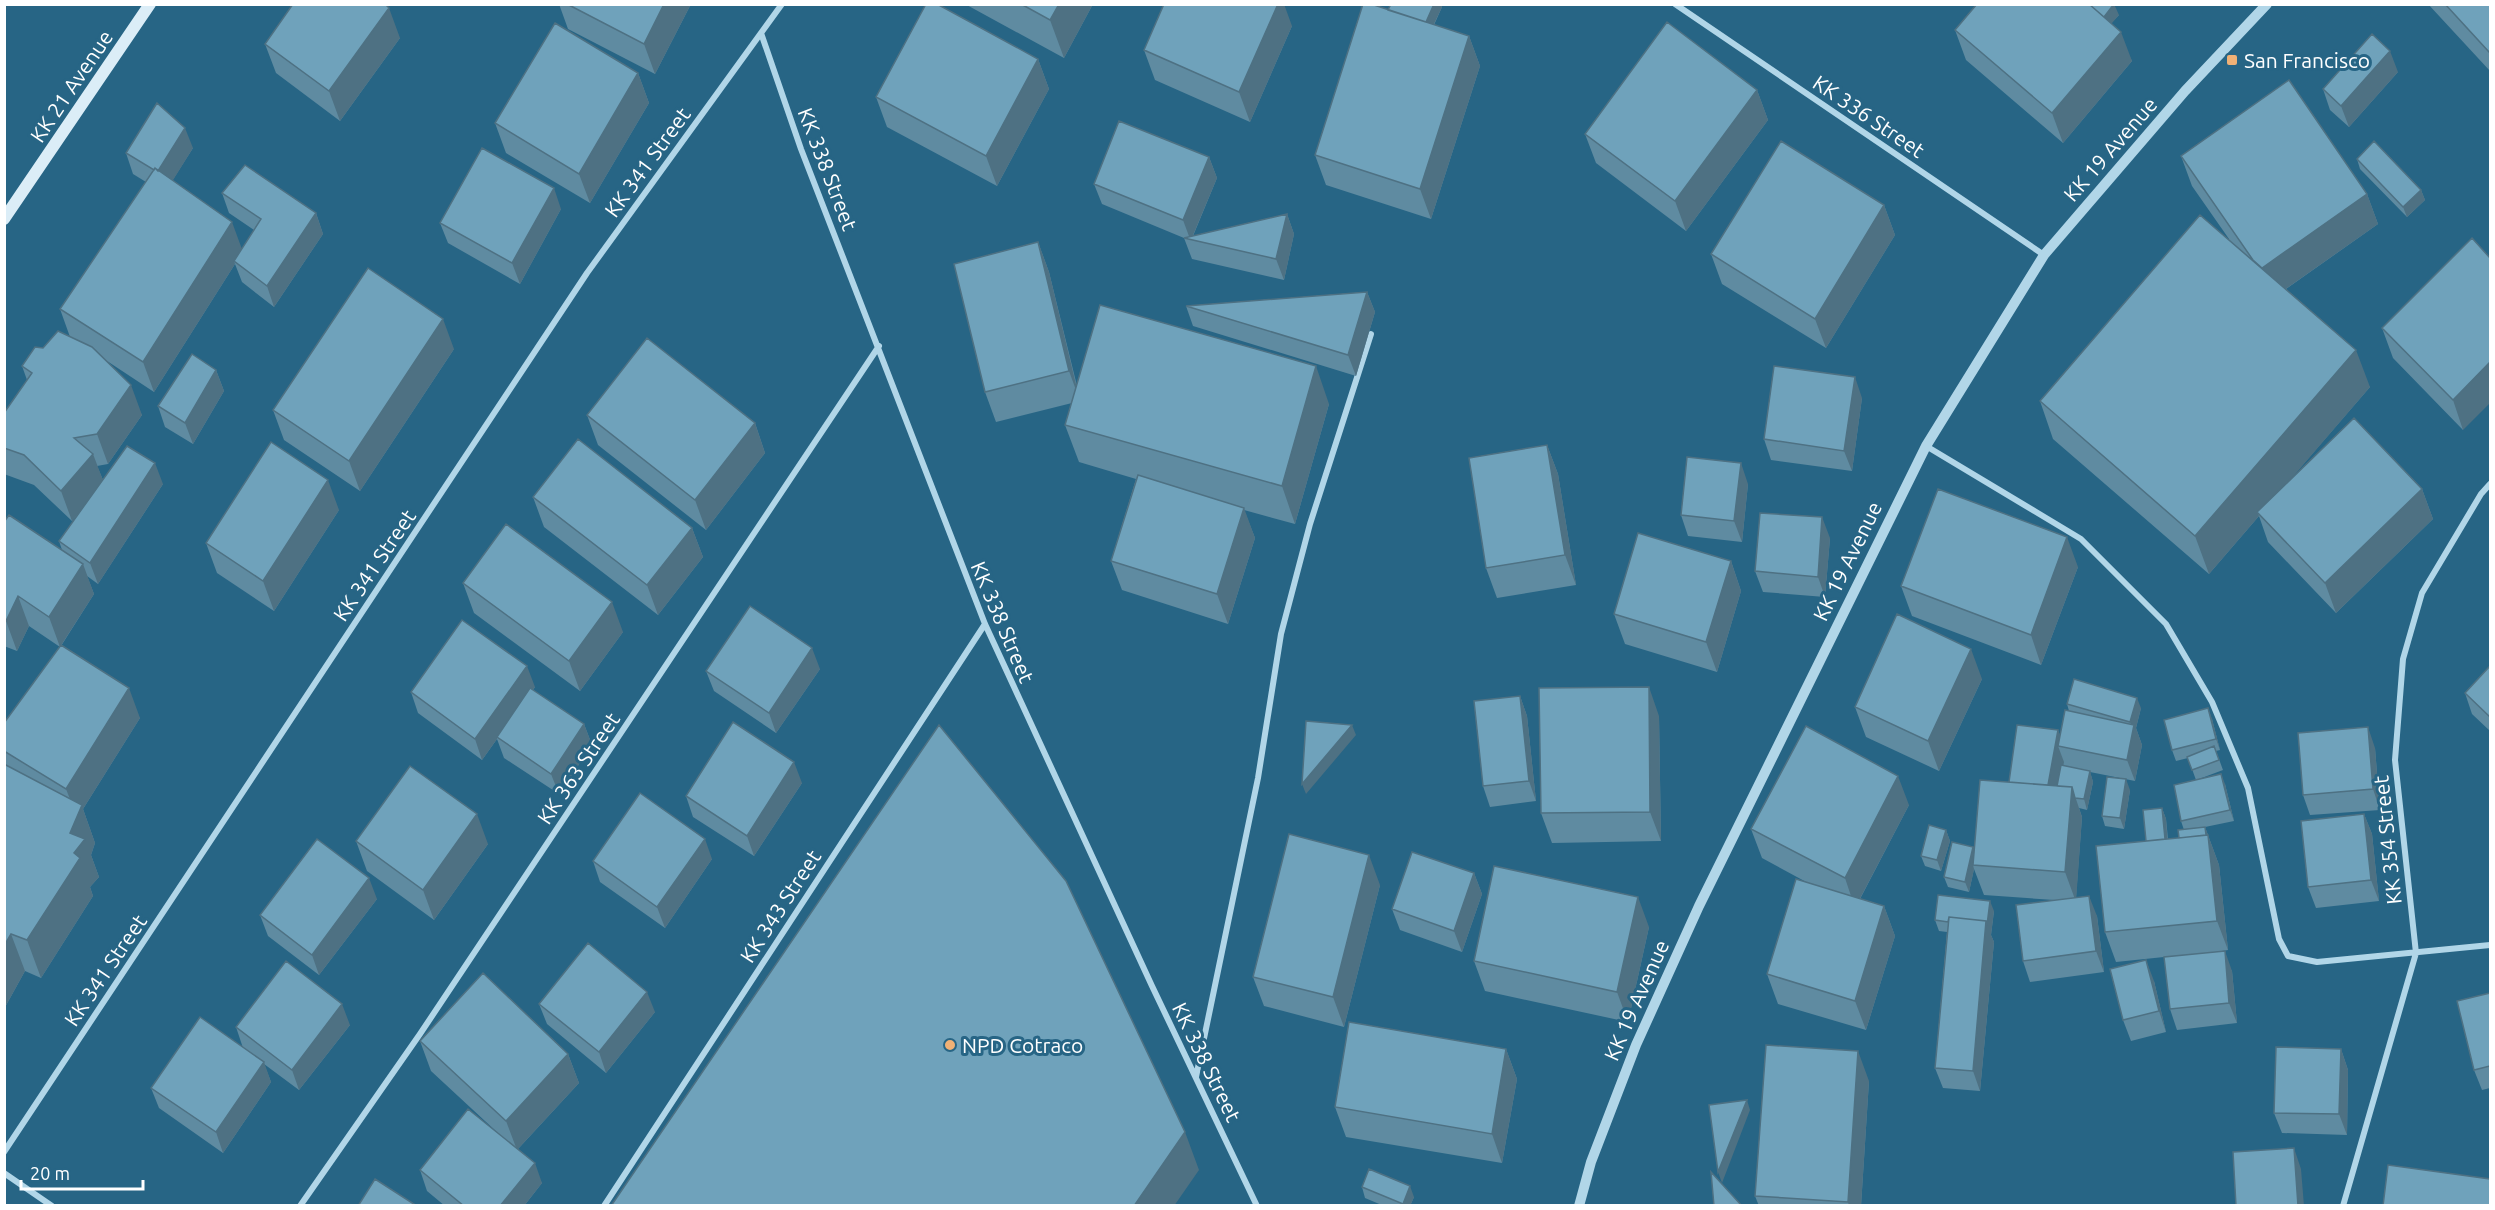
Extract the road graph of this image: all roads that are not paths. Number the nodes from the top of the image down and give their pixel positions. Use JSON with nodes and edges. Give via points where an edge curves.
{"nodes":[{"id":1,"x":150,"y":4,"type":"edge"},
{"id":2,"x":782,"y":4,"type":"edge"},
{"id":3,"x":1675,"y":4,"type":"edge"},
{"id":4,"x":2266,"y":4,"type":"edge"},
{"id":5,"x":761,"y":33,"type":"junction"},
{"id":6,"x":4,"y":219,"type":"edge"},
{"id":7,"x":2044,"y":255,"type":"junction"},
{"id":8,"x":1371,"y":334,"type":"dead end"},
{"id":9,"x":879,"y":346,"type":"junction"},
{"id":10,"x":1926,"y":446,"type":"junction"},
{"id":11,"x":2490,"y":484,"type":"edge"},
{"id":12,"x":985,"y":624,"type":"junction"},
{"id":13,"x":2490,"y":945,"type":"edge"},
{"id":14,"x":2416,"y":953,"type":"junction"},
{"id":15,"x":1196,"y":1077,"type":"junction"},
{"id":16,"x":4,"y":1152,"type":"edge"},
{"id":17,"x":4,"y":1173,"type":"edge"},
{"id":18,"x":52,"y":1206,"type":"edge"},
{"id":19,"x":300,"y":1206,"type":"edge"},
{"id":20,"x":604,"y":1206,"type":"edge"},
{"id":21,"x":1257,"y":1206,"type":"edge"},
{"id":22,"x":1579,"y":1206,"type":"edge"},
{"id":23,"x":2343,"y":1206,"type":"edge"}],
"edges":[{"from":1,"to":6,"type":"main road","name":"KK 21 Avenue"},
{"from":2,"to":5,"type":"street","name":"KK 341 Street"},
{"from":3,"to":7,"type":"street","name":"KK 336 Street"},
{"from":4,"to":7,"type":"street","name":"KK 19 Avenue"},
{"from":5,"to":9,"type":"street","name":"KK 338 Street","via":[[801,149]]},
{"from":5,"to":16,"type":"street","name":"KK 341 Street","via":[[587,273]]},
{"from":7,"to":10,"type":"street","name":"KK 19 Avenue"},
{"from":8,"to":15,"type":"street","via":[[1310,524],[1281,634],[1258,778]]},
{"from":9,"to":12,"type":"street","name":"KK 338 Street","via":[[942,520]]},
{"from":9,"to":19,"type":"street","name":"KK 363 Street","via":[[427,1024]]},
{"from":10,"to":14,"type":"street","via":[[2081,539],[2166,624],[2212,702],[2248,788],[2279,939],[2288,956],[2317,962]]},
{"from":10,"to":22,"type":"street","name":"KK 19 Avenue","via":[[1655,1002],[1591,1162]]},
{"from":11,"to":14,"type":"street","name":"KK 354 Street","via":[[2422,593],[2403,659],[2395,760]]},
{"from":12,"to":15,"type":"street","name":"KK 338 Street"},
{"from":12,"to":20,"type":"street","name":"KK 343 Street"},
{"from":13,"to":14,"type":"street"},
{"from":14,"to":23,"type":"street","name":"KK 354 Street"},
{"from":15,"to":21,"type":"street","name":"KK 338 Street"},
{"from":17,"to":18,"type":"street"}]}
